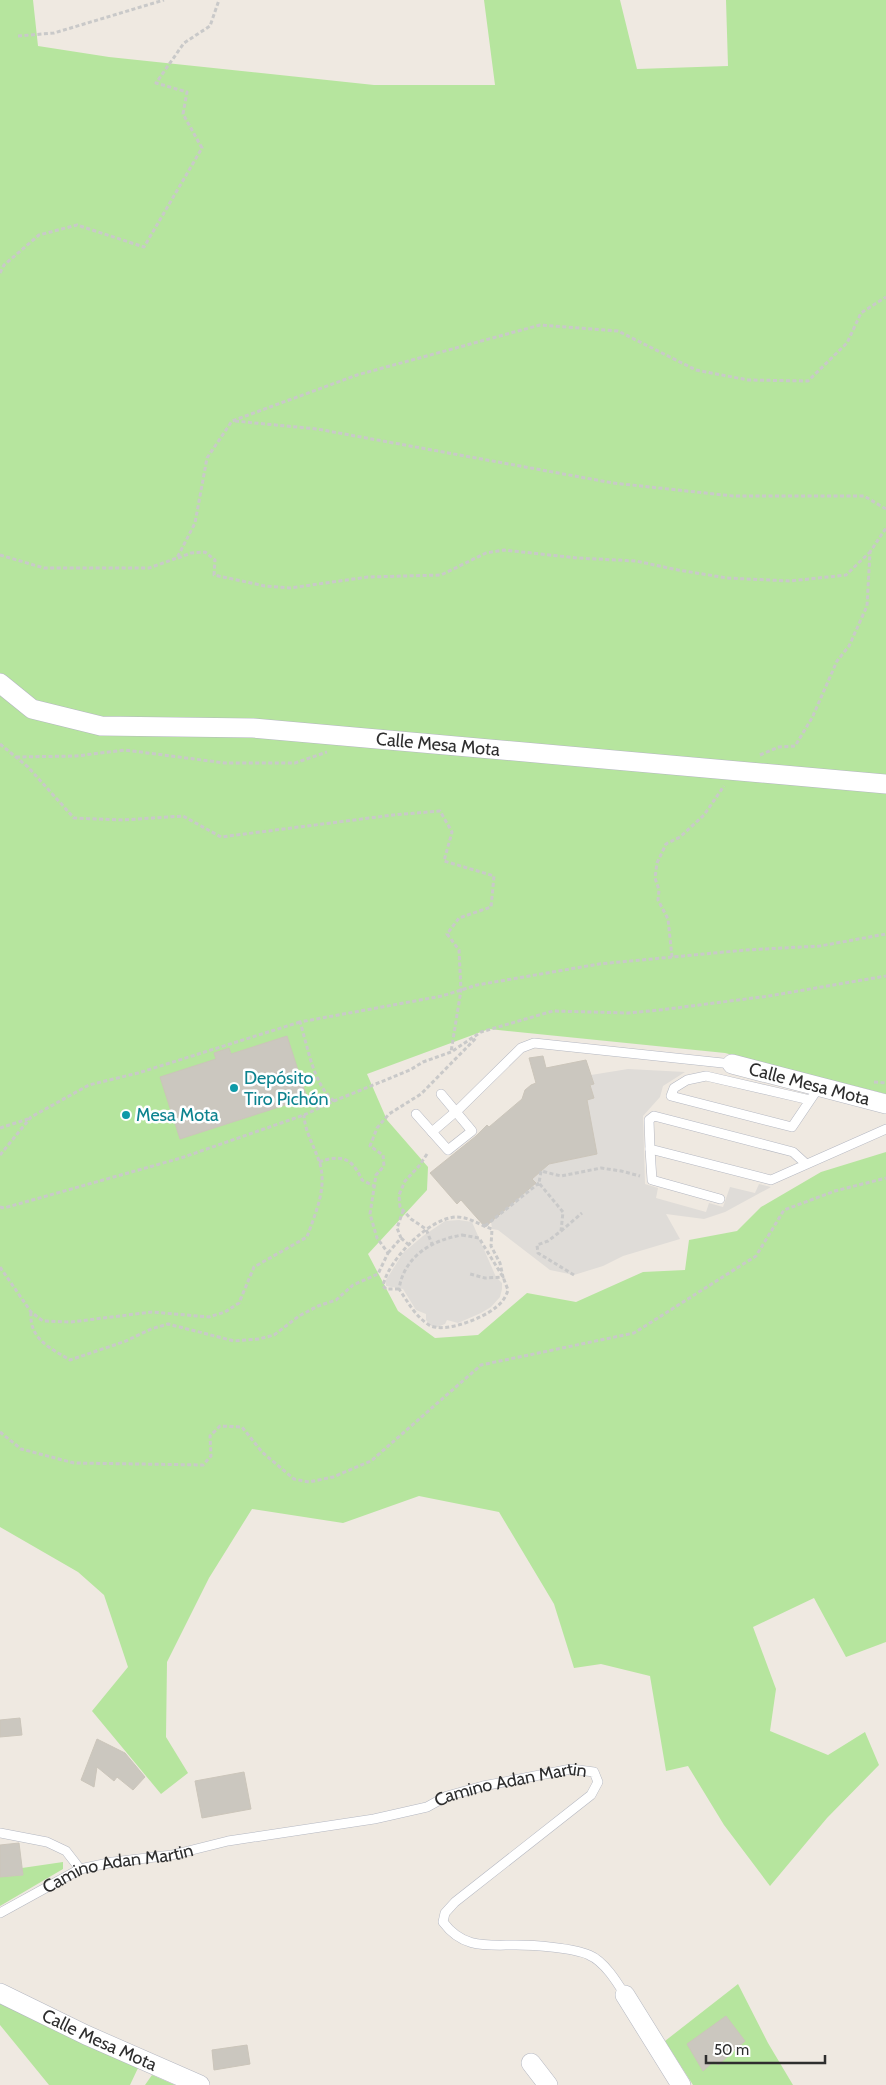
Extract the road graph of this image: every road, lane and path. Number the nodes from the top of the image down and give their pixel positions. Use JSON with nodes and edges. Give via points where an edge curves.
{"nodes":[{"id":1,"x":164,"y":0,"type":"edge"},
{"id":2,"x":219,"y":0,"type":"edge"},
{"id":3,"x":18,"y":36,"type":"dead end"},
{"id":4,"x":0,"y":273,"type":"edge"},
{"id":5,"x":886,"y":296,"type":"edge"},
{"id":6,"x":232,"y":421,"type":"junction"},
{"id":7,"x":886,"y":509,"type":"edge"},
{"id":8,"x":886,"y":528,"type":"edge"},
{"id":9,"x":870,"y":552,"type":"junction"},
{"id":10,"x":0,"y":556,"type":"edge"},
{"id":11,"x":177,"y":558,"type":"junction"},
{"id":12,"x":0,"y":682,"type":"edge"},
{"id":13,"x":344,"y":736,"type":"junction"},
{"id":14,"x":0,"y":744,"type":"edge"},
{"id":15,"x":758,"y":756,"type":"dead end"},
{"id":16,"x":16,"y":757,"type":"junction"},
{"id":17,"x":734,"y":771,"type":"junction"},
{"id":18,"x":886,"y":784,"type":"edge"},
{"id":19,"x":886,"y":934,"type":"edge"},
{"id":20,"x":672,"y":957,"type":"junction"},
{"id":21,"x":886,"y":976,"type":"edge"},
{"id":22,"x":461,"y":990,"type":"junction"},
{"id":23,"x":300,"y":1022,"type":"junction"},
{"id":24,"x":481,"y":1032,"type":"junction"},
{"id":25,"x":451,"y":1052,"type":"junction"},
{"id":26,"x":732,"y":1064,"type":"joint"},
{"id":27,"x":814,"y":1093,"type":"junction"},
{"id":28,"x":440,"y":1094,"type":"dead end"},
{"id":29,"x":334,"y":1101,"type":"junction"},
{"id":30,"x":886,"y":1104,"type":"edge"},
{"id":31,"x":456,"y":1111,"type":"junction"},
{"id":32,"x":416,"y":1114,"type":"dead end"},
{"id":33,"x":304,"y":1116,"type":"junction"},
{"id":34,"x":29,"y":1119,"type":"junction"},
{"id":35,"x":0,"y":1128,"type":"edge"},
{"id":36,"x":886,"y":1129,"type":"edge"},
{"id":37,"x":432,"y":1132,"type":"junction"},
{"id":38,"x":650,"y":1150,"type":"junction"},
{"id":39,"x":427,"y":1154,"type":"dead end"},
{"id":40,"x":0,"y":1155,"type":"edge"},
{"id":41,"x":319,"y":1162,"type":"junction"},
{"id":42,"x":805,"y":1163,"type":"junction"},
{"id":43,"x":886,"y":1178,"type":"edge"},
{"id":44,"x":652,"y":1180,"type":"junction"},
{"id":45,"x":539,"y":1183,"type":"junction"},
{"id":46,"x":376,"y":1187,"type":"junction"},
{"id":47,"x":720,"y":1199,"type":"dead end"},
{"id":48,"x":1,"y":1208,"type":"edge"},
{"id":49,"x":404,"y":1210,"type":"junction"},
{"id":50,"x":582,"y":1213,"type":"dead end"},
{"id":51,"x":485,"y":1227,"type":"junction"},
{"id":52,"x":426,"y":1229,"type":"junction"},
{"id":53,"x":560,"y":1231,"type":"junction"},
{"id":54,"x":401,"y":1238,"type":"junction"},
{"id":55,"x":432,"y":1244,"type":"junction"},
{"id":56,"x":409,"y":1245,"type":"junction"},
{"id":57,"x":388,"y":1253,"type":"junction"},
{"id":58,"x":0,"y":1267,"type":"edge"},
{"id":59,"x":378,"y":1274,"type":"junction"},
{"id":60,"x":470,"y":1274,"type":"dead end"},
{"id":61,"x":574,"y":1275,"type":"dead end"},
{"id":62,"x":503,"y":1277,"type":"junction"},
{"id":63,"x":384,"y":1278,"type":"junction"},
{"id":64,"x":399,"y":1289,"type":"junction"},
{"id":65,"x":31,"y":1312,"type":"junction"},
{"id":66,"x":0,"y":1432,"type":"edge"},
{"id":67,"x":0,"y":1833,"type":"edge"},
{"id":68,"x":80,"y":1869,"type":"junction"},
{"id":69,"x":0,"y":1913,"type":"edge"},
{"id":70,"x":0,"y":1993,"type":"edge"},
{"id":71,"x":625,"y":1995,"type":"joint"},
{"id":72,"x":531,"y":2063,"type":"dead end"},
{"id":73,"x":200,"y":2085,"type":"edge"},
{"id":74,"x":548,"y":2085,"type":"edge"},
{"id":75,"x":681,"y":2085,"type":"edge"}],
"edges":[{"from":1,"to":3,"type":"path","via":[[54,34]]},
{"from":2,"to":4,"type":"path","via":[[210,26],[184,43],[156,83],[187,92],[183,114],[202,148],[144,246],[77,225],[40,235],[4,265]]},
{"from":5,"to":6,"type":"path","via":[[861,313],[847,343],[808,381],[748,380],[696,370],[618,331],[540,325],[357,375]]},
{"from":6,"to":7,"type":"path","via":[[316,429],[613,483],[733,496],[864,496]]},
{"from":6,"to":11,"type":"path","via":[[207,458],[195,523]]},
{"from":8,"to":9,"type":"path"},
{"from":9,"to":11,"type":"path","via":[[846,575],[790,581],[728,578],[636,561],[504,550],[486,553],[441,575],[368,577],[290,588],[214,575],[215,560],[205,552],[191,552]]},
{"from":9,"to":15,"type":"path","via":[[867,606],[812,718],[795,746]]},
{"from":10,"to":11,"type":"path","via":[[44,568],[149,568]]},
{"from":12,"to":13,"type":"street","name":"Calle Mesa Mota","via":[[32,709],[101,726],[253,728]]},
{"from":13,"to":16,"type":"path","via":[[331,751],[295,763],[225,763],[126,750],[76,756]]},
{"from":13,"to":17,"type":"street","name":"Calle Mesa Mota"},
{"from":14,"to":16,"type":"path"},
{"from":16,"to":22,"type":"path","via":[[74,818],[123,820],[183,816],[221,837],[440,811],[452,832],[444,861],[494,876],[491,907],[459,918],[448,934],[460,950]]},
{"from":17,"to":18,"type":"street","name":"Calle Mesa Mota"},
{"from":17,"to":20,"type":"path","via":[[704,815],[680,837],[666,844],[657,863],[658,900],[668,919]]},
{"from":19,"to":20,"type":"path","via":[[820,946]]},
{"from":20,"to":22,"type":"path","via":[[599,964]]},
{"from":21,"to":24,"type":"path","via":[[660,1010],[628,1013],[553,1011]]},
{"from":22,"to":23,"type":"path"},
{"from":22,"to":25,"type":"path"},
{"from":23,"to":29,"type":"path","via":[[315,1071],[326,1094]]},
{"from":23,"to":34,"type":"path","via":[[138,1074],[89,1085]]},
{"from":24,"to":25,"type":"path"},
{"from":24,"to":46,"type":"path","via":[[421,1094],[389,1114],[377,1128],[370,1146],[383,1155],[384,1166],[376,1174]]},
{"from":25,"to":29,"type":"path"},
{"from":26,"to":27,"type":"street","name":"Calle Mesa Mota"},
{"from":26,"to":31,"type":"lane","via":[[534,1043],[521,1048]]},
{"from":27,"to":27,"type":"lane","via":[[706,1076],[687,1080],[674,1088],[671,1096],[792,1127]]},
{"from":27,"to":30,"type":"street","name":"Calle Mesa Mota"},
{"from":28,"to":31,"type":"lane"},
{"from":29,"to":33,"type":"path"},
{"from":31,"to":37,"type":"lane"},
{"from":31,"to":37,"type":"lane","via":[[472,1131],[448,1150]]},
{"from":32,"to":37,"type":"lane"},
{"from":33,"to":41,"type":"path"},
{"from":33,"to":48,"type":"path","via":[[181,1158]]},
{"from":34,"to":35,"type":"path"},
{"from":34,"to":40,"type":"path"},
{"from":36,"to":42,"type":"lane"},
{"from":38,"to":42,"type":"lane","via":[[771,1180]]},
{"from":38,"to":42,"type":"lane","via":[[649,1120],[654,1116],[793,1152]]},
{"from":38,"to":44,"type":"lane"},
{"from":39,"to":49,"type":"path","via":[[398,1195],[400,1207]]},
{"from":41,"to":46,"type":"path","via":[[332,1158],[346,1159],[356,1166],[362,1180]]},
{"from":41,"to":65,"type":"path","via":[[322,1177],[320,1201],[307,1237],[254,1267],[239,1303],[225,1312],[209,1317],[152,1312],[71,1322],[43,1321]]},
{"from":43,"to":66,"type":"path","via":[[835,1191],[784,1210],[756,1256],[634,1333],[481,1365],[371,1461],[333,1477],[309,1482],[294,1479],[262,1452],[242,1427],[220,1426],[210,1436],[211,1456],[203,1465],[74,1464],[21,1449]]},
{"from":44,"to":45,"type":"path","via":[[600,1168],[561,1176],[541,1171]]},
{"from":44,"to":47,"type":"lane"},
{"from":45,"to":51,"type":"path"},
{"from":45,"to":53,"type":"path","via":[[563,1212]]},
{"from":46,"to":57,"type":"path","via":[[370,1214],[377,1238]]},
{"from":49,"to":52,"type":"path"},
{"from":49,"to":54,"type":"path","via":[[397,1228]]},
{"from":50,"to":53,"type":"path"},
{"from":51,"to":52,"type":"path","via":[[474,1220],[457,1217],[445,1218]]},
{"from":51,"to":62,"type":"path","via":[[492,1229],[491,1246]]},
{"from":52,"to":55,"type":"path"},
{"from":52,"to":56,"type":"path"},
{"from":53,"to":61,"type":"path","via":[[548,1241],[537,1244],[538,1253]]},
{"from":54,"to":56,"type":"path"},
{"from":54,"to":57,"type":"path"},
{"from":55,"to":62,"type":"path","via":[[462,1235],[479,1238]]},
{"from":55,"to":64,"type":"path","via":[[408,1265]]},
{"from":56,"to":63,"type":"path","via":[[396,1257]]},
{"from":57,"to":59,"type":"path"},
{"from":58,"to":65,"type":"path"},
{"from":59,"to":63,"type":"path"},
{"from":59,"to":65,"type":"path","via":[[353,1285],[336,1300],[299,1316],[274,1335],[260,1339],[234,1341],[168,1324],[70,1360],[42,1344],[30,1323]]},
{"from":60,"to":62,"type":"path","via":[[485,1278]]},
{"from":62,"to":64,"type":"path","via":[[508,1290],[495,1309],[463,1325],[440,1328],[430,1325],[414,1312]]},
{"from":63,"to":64,"type":"path","via":[[386,1290]]},
{"from":67,"to":68,"type":"lane","via":[[46,1842],[66,1851]]},
{"from":68,"to":69,"type":"lane","name":"Camino Adan Martin"},
{"from":68,"to":71,"type":"lane","name":"Camino Adan Martin","via":[[172,1855],[228,1841],[374,1819],[427,1807],[447,1796],[483,1786],[571,1770],[594,1772],[598,1782],[590,1795],[455,1902],[445,1913],[443,1922],[458,1938],[487,1946],[517,1945],[590,1955],[611,1973]]},
{"from":70,"to":73,"type":"street","name":"Calle Mesa Mota"},
{"from":71,"to":75,"type":"street","name":"Camino Adan Martin"},
{"from":72,"to":74,"type":"street"}]}
